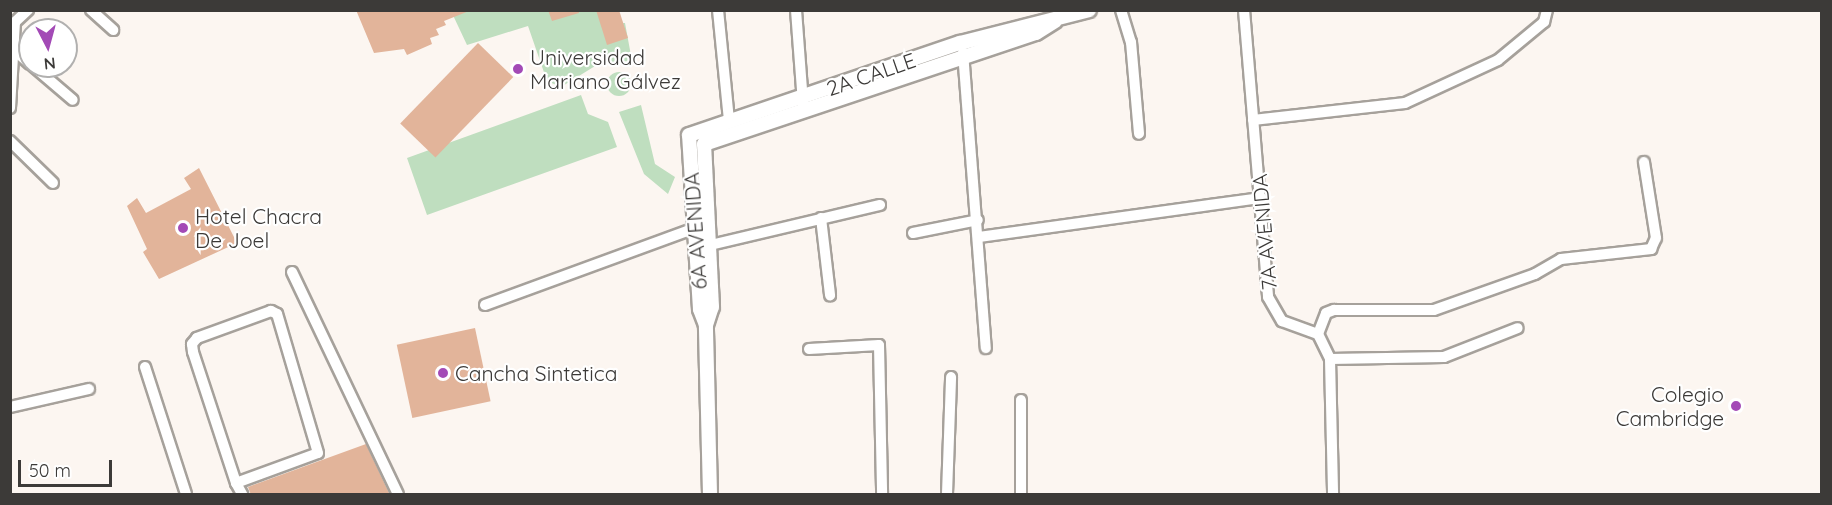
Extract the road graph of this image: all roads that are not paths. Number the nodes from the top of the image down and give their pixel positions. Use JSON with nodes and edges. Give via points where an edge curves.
{"nodes":[{"id":1,"x":18,"y":10,"type":"edge"},
{"id":2,"x":28,"y":10,"type":"edge"},
{"id":3,"x":91,"y":10,"type":"edge"},
{"id":4,"x":718,"y":10,"type":"edge"},
{"id":5,"x":795,"y":10,"type":"edge"},
{"id":6,"x":1089,"y":10,"type":"edge"},
{"id":7,"x":1121,"y":10,"type":"edge"},
{"id":8,"x":1244,"y":10,"type":"edge"},
{"id":9,"x":1547,"y":10,"type":"edge"},
{"id":10,"x":15,"y":22,"type":"junction"},
{"id":11,"x":113,"y":30,"type":"dead end"},
{"id":12,"x":11,"y":47,"type":"edge"},
{"id":13,"x":962,"y":50,"type":"junction"},
{"id":14,"x":46,"y":78,"type":"edge"},
{"id":15,"x":72,"y":100,"type":"dead end"},
{"id":16,"x":803,"y":104,"type":"junction"},
{"id":17,"x":10,"y":108,"type":"edge"},
{"id":18,"x":729,"y":120,"type":"junction"},
{"id":19,"x":1253,"y":120,"type":"junction"},
{"id":20,"x":1139,"y":134,"type":"dead end"},
{"id":21,"x":689,"y":135,"type":"joint"},
{"id":22,"x":10,"y":141,"type":"edge"},
{"id":23,"x":702,"y":148,"type":"joint"},
{"id":24,"x":1644,"y":162,"type":"dead end"},
{"id":25,"x":53,"y":183,"type":"dead end"},
{"id":26,"x":1261,"y":198,"type":"junction"},
{"id":27,"x":880,"y":204,"type":"dead end"},
{"id":28,"x":821,"y":219,"type":"junction"},
{"id":29,"x":978,"y":220,"type":"junction"},
{"id":30,"x":693,"y":229,"type":"junction"},
{"id":31,"x":913,"y":234,"type":"dead end"},
{"id":32,"x":979,"y":237,"type":"junction"},
{"id":33,"x":701,"y":247,"type":"junction"},
{"id":34,"x":292,"y":272,"type":"dead end"},
{"id":35,"x":830,"y":295,"type":"dead end"},
{"id":36,"x":485,"y":305,"type":"dead end"},
{"id":37,"x":1518,"y":328,"type":"dead end"},
{"id":38,"x":1317,"y":334,"type":"junction"},
{"id":39,"x":986,"y":348,"type":"dead end"},
{"id":40,"x":809,"y":349,"type":"dead end"},
{"id":41,"x":1330,"y":359,"type":"junction"},
{"id":42,"x":145,"y":367,"type":"dead end"},
{"id":43,"x":951,"y":377,"type":"dead end"},
{"id":44,"x":89,"y":389,"type":"dead end"},
{"id":45,"x":1021,"y":400,"type":"dead end"},
{"id":46,"x":10,"y":407,"type":"edge"},
{"id":47,"x":240,"y":491,"type":"edge"},
{"id":48,"x":186,"y":495,"type":"edge"},
{"id":49,"x":398,"y":495,"type":"edge"},
{"id":50,"x":710,"y":495,"type":"edge"},
{"id":51,"x":882,"y":495,"type":"edge"},
{"id":52,"x":947,"y":495,"type":"edge"},
{"id":53,"x":1021,"y":495,"type":"edge"},
{"id":54,"x":1333,"y":495,"type":"edge"}],
"edges":[{"from":1,"to":10,"type":"street"},
{"from":2,"to":10,"type":"street"},
{"from":3,"to":11,"type":"street"},
{"from":4,"to":18,"type":"street"},
{"from":5,"to":16,"type":"street"},
{"from":6,"to":13,"type":"street","name":"2A CALLE","via":[[1055,21],[1036,33]]},
{"from":7,"to":20,"type":"street","via":[[1131,42]]},
{"from":8,"to":19,"type":"street","name":"7A AVENIDA"},
{"from":9,"to":19,"type":"street","via":[[1544,22],[1498,60],[1405,103]]},
{"from":10,"to":12,"type":"street"},
{"from":12,"to":17,"type":"street"},
{"from":13,"to":16,"type":"street","name":"2A CALLE"},
{"from":13,"to":29,"type":"street"},
{"from":14,"to":15,"type":"street"},
{"from":16,"to":18,"type":"street","name":"2A CALLE"},
{"from":16,"to":23,"type":"street","name":"2A CALLE"},
{"from":18,"to":21,"type":"street","name":"2A CALLE"},
{"from":19,"to":26,"type":"street","name":"7A AVENIDA"},
{"from":21,"to":30,"type":"street","name":"6A AVENIDA"},
{"from":22,"to":25,"type":"street"},
{"from":23,"to":33,"type":"street","name":"6A AVENIDA"},
{"from":24,"to":38,"type":"street","via":[[1656,238],[1652,249],[1593,252],[1562,259],[1535,274],[1434,310],[1334,310],[1326,313]]},
{"from":26,"to":32,"type":"street"},
{"from":26,"to":38,"type":"street","name":"7A AVENIDA","via":[[1268,297],[1282,321]]},
{"from":27,"to":28,"type":"street"},
{"from":28,"to":33,"type":"street"},
{"from":28,"to":35,"type":"street"},
{"from":29,"to":31,"type":"street"},
{"from":29,"to":32,"type":"street"},
{"from":30,"to":33,"type":"street","name":"6A AVENIDA"},
{"from":30,"to":36,"type":"street"},
{"from":32,"to":39,"type":"street"},
{"from":33,"to":50,"type":"street","name":"6A AVENIDA","via":[[700,309],[706,325]]},
{"from":34,"to":49,"type":"street"},
{"from":37,"to":41,"type":"street","via":[[1444,357]]},
{"from":38,"to":41,"type":"street"},
{"from":40,"to":51,"type":"street","via":[[879,345]]},
{"from":41,"to":54,"type":"street"},
{"from":42,"to":48,"type":"street"},
{"from":43,"to":52,"type":"street"},
{"from":44,"to":46,"type":"street"},
{"from":45,"to":53,"type":"street"},
{"from":47,"to":47,"type":"street","via":[[192,344],[197,338],[271,311],[277,314],[318,453]]}]}
